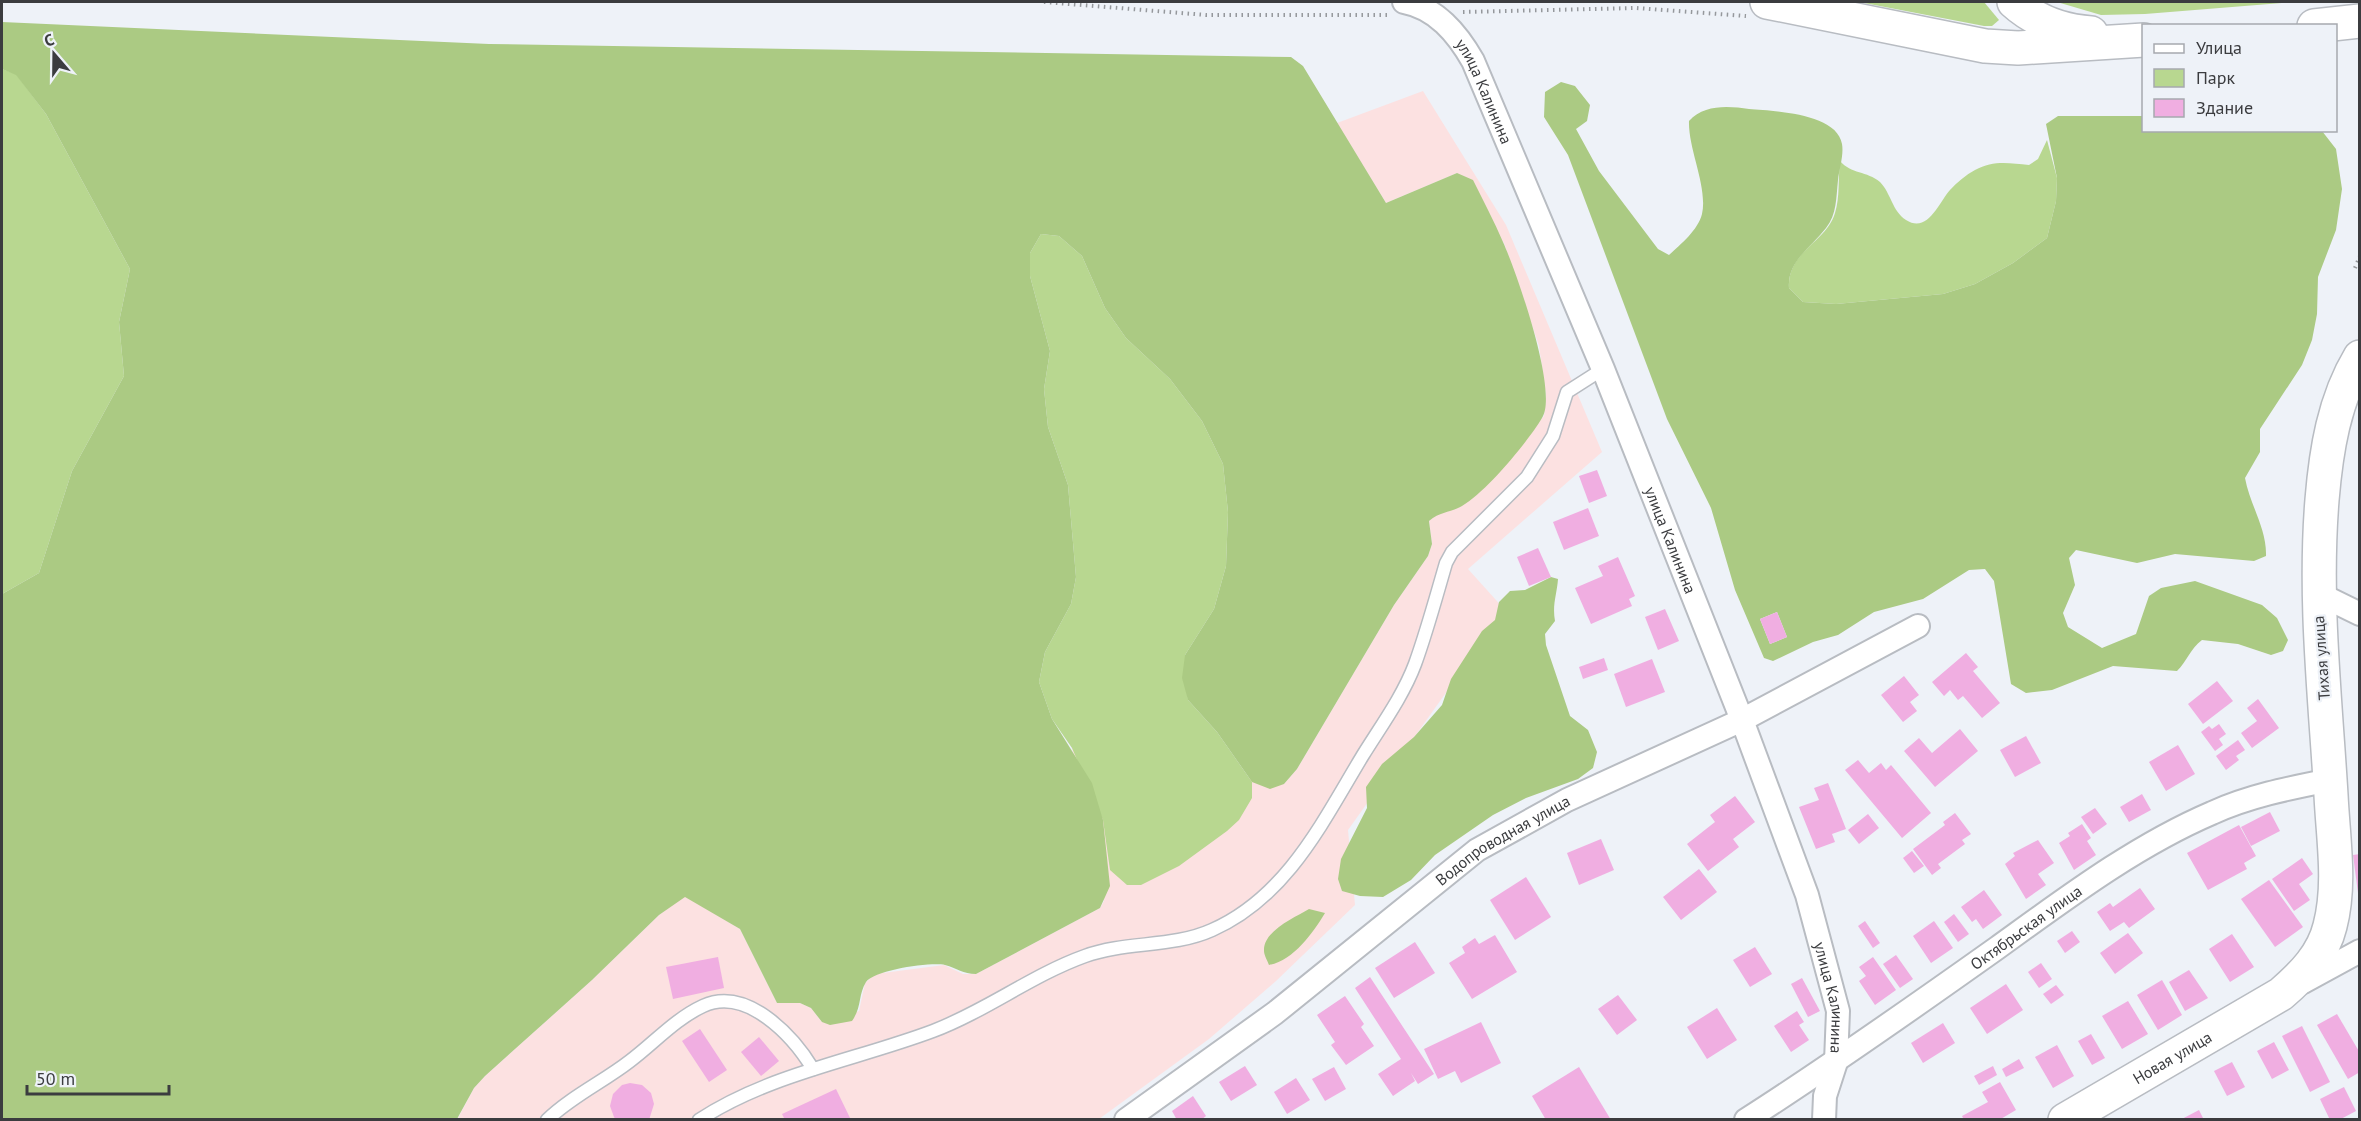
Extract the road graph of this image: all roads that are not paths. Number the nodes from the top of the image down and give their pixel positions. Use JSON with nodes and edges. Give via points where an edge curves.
{"nodes":[{"id":1,"x":2014,"y":2,"type":"edge"},
{"id":2,"x":1399,"y":8,"type":"edge"},
{"id":3,"x":1759,"y":9,"type":"edge"},
{"id":4,"x":2356,"y":22,"type":"edge"},
{"id":5,"x":2335,"y":24,"type":"edge"},
{"id":6,"x":2142,"y":38,"type":"edge"},
{"id":7,"x":2142,"y":38,"type":"edge"},
{"id":8,"x":2360,"y":331,"type":"edge"},
{"id":9,"x":1603,"y":369,"type":"junction"},
{"id":10,"x":2355,"y":374,"type":"edge"},
{"id":11,"x":2317,"y":593,"type":"junction"},
{"id":12,"x":2360,"y":615,"type":"edge"},
{"id":13,"x":1918,"y":626,"type":"dead end"},
{"id":14,"x":1742,"y":720,"type":"junction"},
{"id":15,"x":2330,"y":780,"type":"junction"},
{"id":16,"x":2322,"y":947,"type":"joint"},
{"id":17,"x":2360,"y":951,"type":"edge"},
{"id":18,"x":2281,"y":994,"type":"junction"},
{"id":19,"x":1836,"y":1062,"type":"junction"},
{"id":20,"x":813,"y":1070,"type":"junction"},
{"id":21,"x":547,"y":1119,"type":"edge"},
{"id":22,"x":699,"y":1119,"type":"edge"},
{"id":23,"x":1126,"y":1119,"type":"edge"},
{"id":24,"x":1746,"y":1119,"type":"edge"},
{"id":25,"x":1824,"y":1119,"type":"edge"},
{"id":26,"x":2065,"y":1119,"type":"edge"}],
"edges":[{"from":1,"to":6,"type":"street","via":[[2061,28]]},
{"from":2,"to":9,"type":"street","name":"улица Калинина","via":[[1435,14],[1473,61]]},
{"from":3,"to":7,"type":"street","via":[[1985,46],[2018,48]]},
{"from":4,"to":5,"type":"street"},
{"from":8,"to":10,"type":"street","name":"Тихая улица"},
{"from":9,"to":14,"type":"street","name":"улица Калинина"},
{"from":9,"to":20,"type":"lane","via":[[1567,392],[1553,436],[1527,477],[1452,552],[1415,665],[1400,694],[1315,835],[1263,898],[1237,918],[1210,931],[1087,955],[933,1031]]},
{"from":10,"to":11,"type":"street","name":"Тихая улица","via":[[2332,429],[2326,459]]},
{"from":11,"to":12,"type":"street"},
{"from":11,"to":15,"type":"street","name":"Тихая улица"},
{"from":13,"to":14,"type":"street","name":"Водопроводная улица"},
{"from":14,"to":19,"type":"street","name":"улица Калинина","via":[[1808,895],[1830,975],[1839,1027]]},
{"from":14,"to":23,"type":"street","name":"Водопроводная улица","via":[[1568,800],[1477,850],[1275,1013]]},
{"from":15,"to":16,"type":"street","name":"Тихая улица","via":[[2336,879],[2332,919]]},
{"from":15,"to":19,"type":"street","name":"Октябрьская улица","via":[[2239,803],[2152,843]]},
{"from":16,"to":18,"type":"street","name":"Новая улица","via":[[2302,976]]},
{"from":17,"to":18,"type":"street","name":"Новая улица"},
{"from":18,"to":26,"type":"street","name":"Новая улица"},
{"from":19,"to":24,"type":"street","name":"Октябрьская улица"},
{"from":19,"to":25,"type":"street","name":"улица Калинина","via":[[1825,1096]]},
{"from":20,"to":21,"type":"lane","via":[[797,1047],[771,1022],[746,1006],[723,1001],[692,1012]]},
{"from":20,"to":22,"type":"lane"}]}
